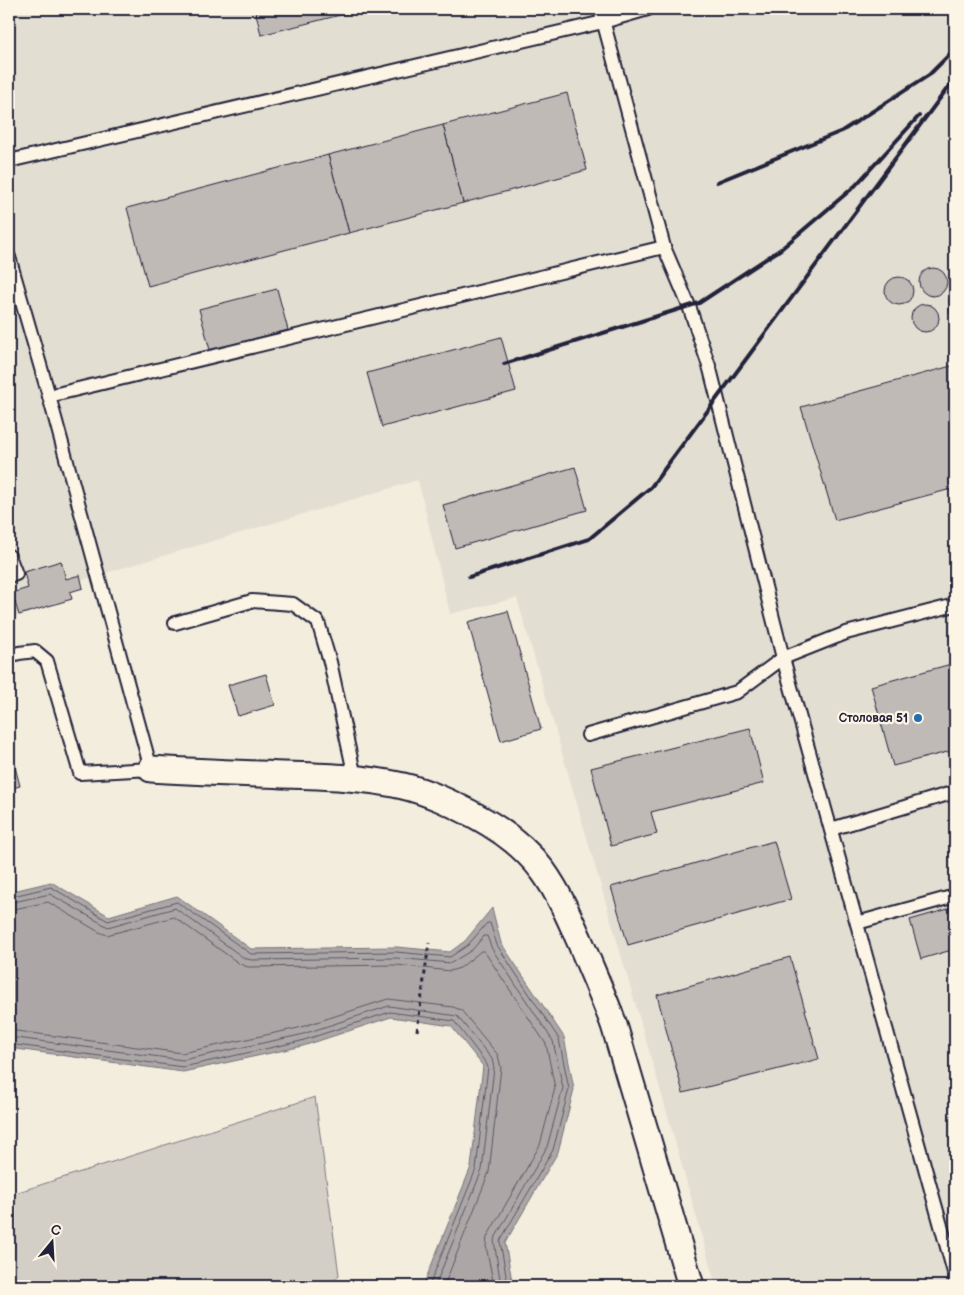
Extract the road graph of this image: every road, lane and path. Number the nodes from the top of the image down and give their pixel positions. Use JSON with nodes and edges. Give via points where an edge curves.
{"nodes":[{"id":1,"x":600,"y":9,"type":"edge"},
{"id":2,"x":648,"y":9,"type":"edge"},
{"id":3,"x":604,"y":22,"type":"junction"},
{"id":4,"x":9,"y":161,"type":"edge"},
{"id":5,"x":664,"y":246,"type":"junction"},
{"id":6,"x":9,"y":257,"type":"edge"},
{"id":7,"x":49,"y":396,"type":"junction"},
{"id":8,"x":9,"y":556,"type":"edge"},
{"id":9,"x":9,"y":576,"type":"edge"},
{"id":10,"x":955,"y":604,"type":"edge"},
{"id":11,"x":175,"y":623,"type":"dead end"},
{"id":12,"x":9,"y":656,"type":"edge"},
{"id":13,"x":783,"y":658,"type":"junction"},
{"id":14,"x":588,"y":735,"type":"dead end"},
{"id":15,"x":150,"y":769,"type":"junction"},
{"id":16,"x":356,"y":777,"type":"junction"},
{"id":17,"x":955,"y":792,"type":"edge"},
{"id":18,"x":831,"y":829,"type":"junction"},
{"id":19,"x":955,"y":896,"type":"edge"},
{"id":20,"x":857,"y":923,"type":"junction"},
{"id":21,"x":429,"y":944,"type":"dead end"},
{"id":22,"x":417,"y":1031,"type":"dead end"},
{"id":23,"x":951,"y":1239,"type":"edge"},
{"id":24,"x":955,"y":1276,"type":"edge"},
{"id":25,"x":691,"y":1286,"type":"edge"}],
"edges":[{"from":1,"to":3,"type":"lane"},
{"from":2,"to":3,"type":"lane"},
{"from":3,"to":4,"type":"lane"},
{"from":3,"to":5,"type":"lane"},
{"from":5,"to":7,"type":"lane"},
{"from":5,"to":13,"type":"lane","via":[[710,369]]},
{"from":6,"to":7,"type":"lane"},
{"from":7,"to":15,"type":"lane"},
{"from":8,"to":9,"type":"lane","via":[[16,574]]},
{"from":10,"to":13,"type":"lane","via":[[846,633]]},
{"from":11,"to":16,"type":"lane","via":[[252,601],[293,604],[318,622]]},
{"from":12,"to":15,"type":"lane","via":[[35,651],[47,661],[80,773]]},
{"from":13,"to":14,"type":"lane","via":[[737,692]]},
{"from":13,"to":18,"type":"lane"},
{"from":15,"to":16,"type":"street"},
{"from":16,"to":25,"type":"street","via":[[404,786],[461,808],[511,838],[543,871],[567,914],[614,1025]]},
{"from":17,"to":18,"type":"lane"},
{"from":18,"to":20,"type":"lane"},
{"from":19,"to":20,"type":"lane"},
{"from":20,"to":23,"type":"lane"},
{"from":21,"to":22,"type":"path"},
{"from":23,"to":24,"type":"lane"}]}
